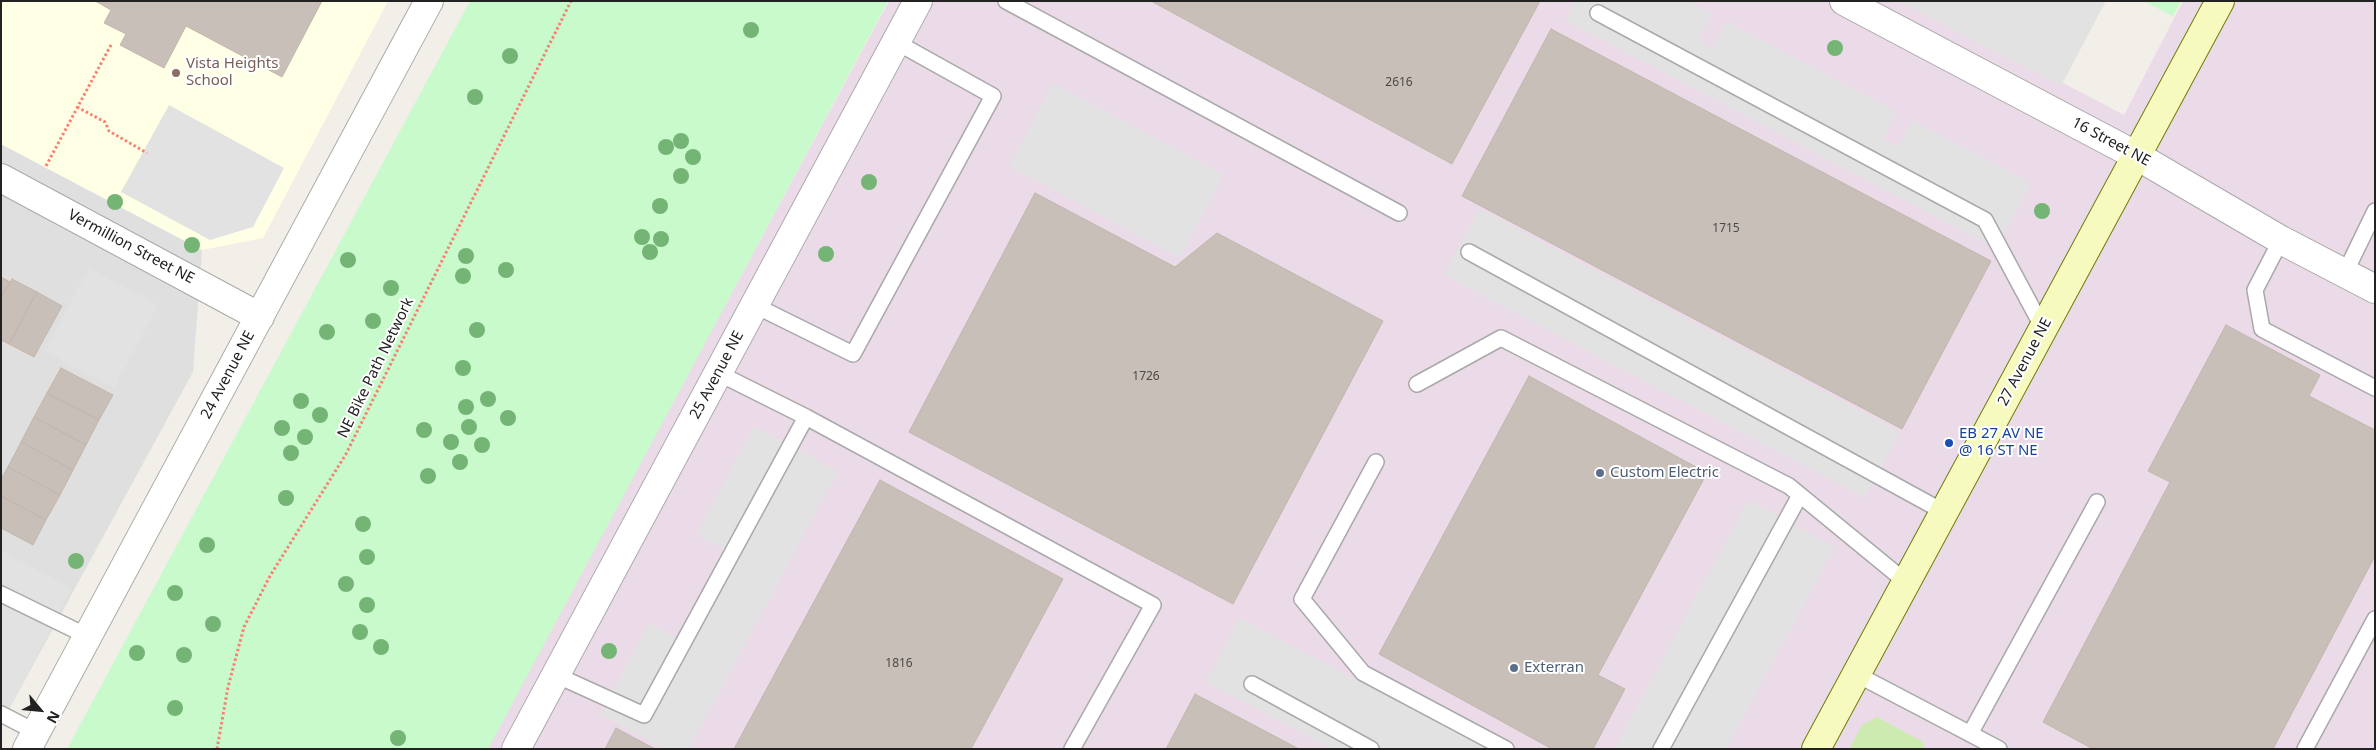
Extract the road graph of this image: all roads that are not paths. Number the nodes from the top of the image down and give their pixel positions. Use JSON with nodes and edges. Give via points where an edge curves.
{"nodes":[{"id":1,"x":429,"y":1,"type":"edge"},
{"id":2,"x":918,"y":1,"type":"edge"},
{"id":3,"x":1006,"y":1,"type":"edge"},
{"id":4,"x":1844,"y":1,"type":"edge"},
{"id":5,"x":2220,"y":1,"type":"edge"},
{"id":6,"x":1598,"y":13,"type":"dead end"},
{"id":7,"x":896,"y":42,"type":"junction"},
{"id":8,"x":2137,"y":156,"type":"junction"},
{"id":9,"x":1,"y":178,"type":"edge"},
{"id":10,"x":2375,"y":212,"type":"edge"},
{"id":11,"x":1399,"y":213,"type":"dead end"},
{"id":12,"x":2281,"y":240,"type":"junction"},
{"id":13,"x":1469,"y":252,"type":"dead end"},
{"id":14,"x":2345,"y":273,"type":"junction"},
{"id":15,"x":2375,"y":289,"type":"edge"},
{"id":16,"x":754,"y":305,"type":"junction"},
{"id":17,"x":260,"y":317,"type":"junction"},
{"id":18,"x":2043,"y":328,"type":"junction"},
{"id":19,"x":718,"y":373,"type":"junction"},
{"id":20,"x":1417,"y":384,"type":"dead end"},
{"id":21,"x":2375,"y":388,"type":"edge"},
{"id":22,"x":806,"y":417,"type":"junction"},
{"id":23,"x":1376,"y":462,"type":"dead end"},
{"id":24,"x":1800,"y":494,"type":"junction"},
{"id":25,"x":2097,"y":502,"type":"dead end"},
{"id":26,"x":1944,"y":512,"type":"junction"},
{"id":27,"x":1906,"y":582,"type":"junction"},
{"id":28,"x":1,"y":594,"type":"edge"},
{"id":29,"x":2375,"y":619,"type":"edge"},
{"id":30,"x":88,"y":636,"type":"junction"},
{"id":31,"x":1856,"y":674,"type":"junction"},
{"id":32,"x":556,"y":675,"type":"junction"},
{"id":33,"x":1252,"y":684,"type":"dead end"},
{"id":34,"x":1,"y":714,"type":"edge"},
{"id":35,"x":1970,"y":734,"type":"junction"},
{"id":36,"x":31,"y":740,"type":"edge"},
{"id":37,"x":516,"y":749,"type":"edge"},
{"id":38,"x":1072,"y":749,"type":"edge"},
{"id":39,"x":1371,"y":749,"type":"edge"},
{"id":40,"x":1506,"y":749,"type":"edge"},
{"id":41,"x":1661,"y":749,"type":"edge"},
{"id":42,"x":1816,"y":749,"type":"edge"},
{"id":43,"x":1999,"y":749,"type":"edge"},
{"id":44,"x":2305,"y":749,"type":"edge"}],
"edges":[{"from":1,"to":17,"type":"street","name":"24 Avenue NE"},
{"from":2,"to":7,"type":"street","name":"25 Avenue NE"},
{"from":3,"to":11,"type":"lane"},
{"from":4,"to":8,"type":"street","name":"16 Street NE"},
{"from":5,"to":8,"type":"street","name":"27 Avenue NE"},
{"from":6,"to":18,"type":"lane","via":[[1985,220]]},
{"from":7,"to":16,"type":"street","name":"25 Avenue NE"},
{"from":7,"to":16,"type":"lane","via":[[993,96],[853,354]]},
{"from":8,"to":12,"type":"street","name":"16 Street NE"},
{"from":8,"to":18,"type":"street","name":"27 Avenue NE"},
{"from":9,"to":17,"type":"street","name":"Vermillion Street NE"},
{"from":10,"to":14,"type":"lane"},
{"from":12,"to":14,"type":"street","name":"16 Street NE"},
{"from":12,"to":21,"type":"lane","via":[[2255,290],[2262,329]]},
{"from":13,"to":26,"type":"lane"},
{"from":14,"to":15,"type":"street","name":"16 Street NE"},
{"from":16,"to":19,"type":"street","name":"25 Avenue NE"},
{"from":17,"to":30,"type":"street","name":"24 Avenue NE"},
{"from":18,"to":26,"type":"street","name":"27 Avenue NE"},
{"from":19,"to":22,"type":"lane"},
{"from":19,"to":32,"type":"street","name":"25 Avenue NE"},
{"from":20,"to":24,"type":"lane","via":[[1501,338]]},
{"from":22,"to":32,"type":"lane","via":[[644,715]]},
{"from":22,"to":38,"type":"lane","via":[[1153,605]]},
{"from":23,"to":40,"type":"lane","via":[[1302,599],[1363,673]]},
{"from":24,"to":27,"type":"lane"},
{"from":24,"to":41,"type":"lane"},
{"from":25,"to":35,"type":"lane"},
{"from":26,"to":27,"type":"street","name":"27 Avenue NE"},
{"from":27,"to":31,"type":"street","name":"27 Avenue NE"},
{"from":28,"to":30,"type":"lane"},
{"from":29,"to":44,"type":"lane"},
{"from":30,"to":36,"type":"street","name":"24 Avenue NE"},
{"from":31,"to":35,"type":"lane"},
{"from":31,"to":42,"type":"street","name":"27 Avenue NE"},
{"from":32,"to":37,"type":"street","name":"25 Avenue NE"},
{"from":33,"to":39,"type":"lane"},
{"from":34,"to":36,"type":"lane"},
{"from":35,"to":43,"type":"lane"}]}
